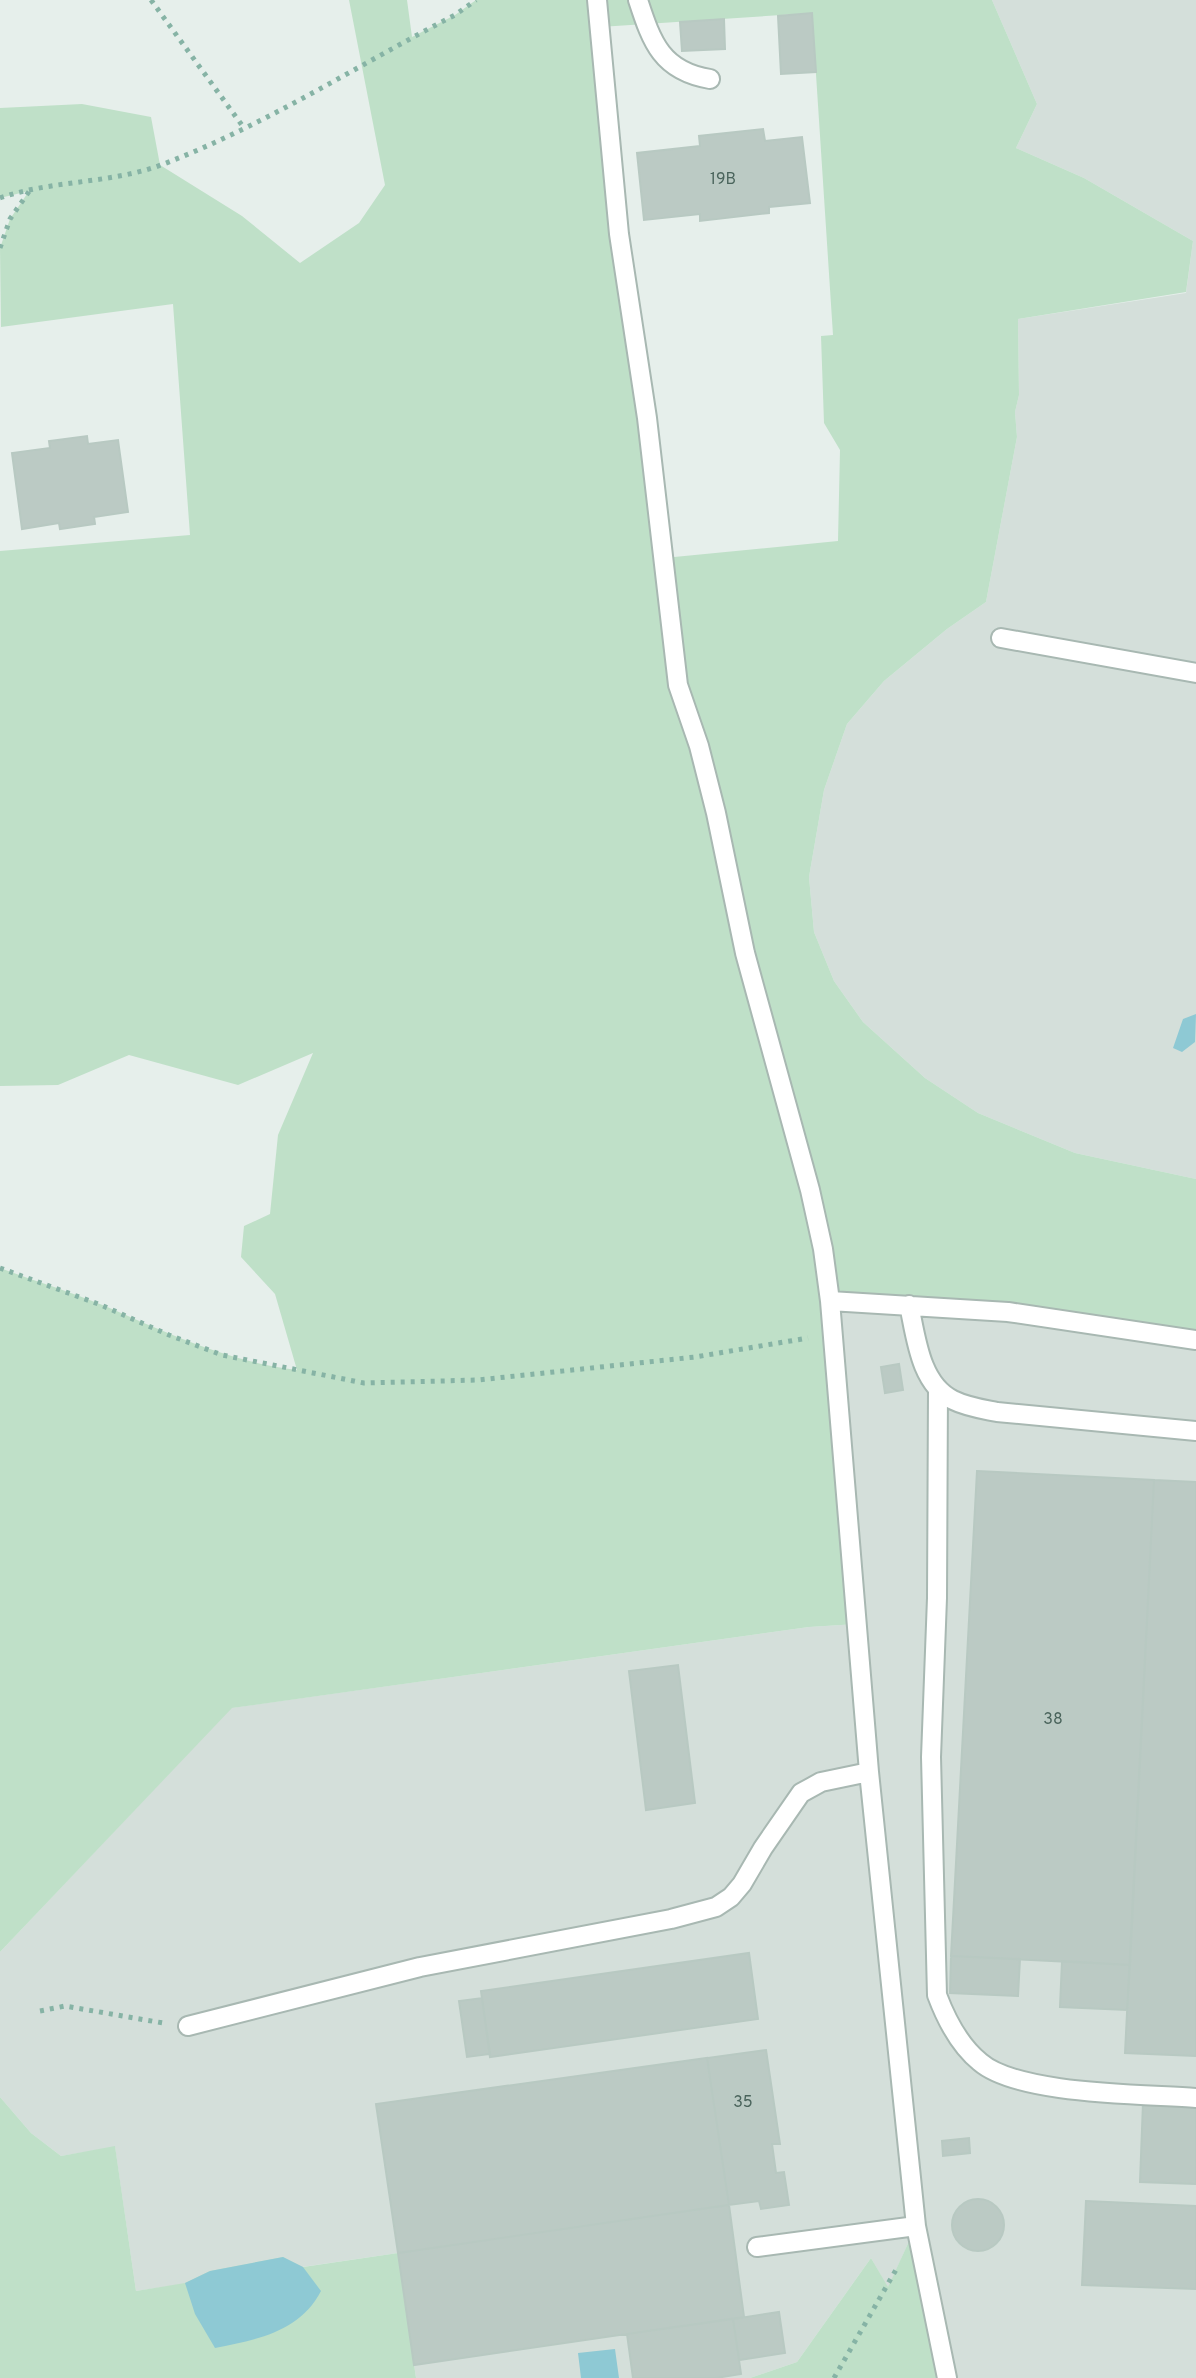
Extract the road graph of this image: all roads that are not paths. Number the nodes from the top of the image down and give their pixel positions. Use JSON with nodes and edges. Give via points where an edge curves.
{"nodes":[{"id":1,"x":597,"y":0,"type":"edge"},
{"id":2,"x":638,"y":0,"type":"edge"},
{"id":3,"x":710,"y":79,"type":"dead end"},
{"id":4,"x":1001,"y":638,"type":"dead end"},
{"id":5,"x":1196,"y":673,"type":"edge"},
{"id":6,"x":830,"y":1301,"type":"junction"},
{"id":7,"x":909,"y":1305,"type":"junction"},
{"id":8,"x":1196,"y":1340,"type":"edge"},
{"id":9,"x":938,"y":1389,"type":"junction"},
{"id":10,"x":1196,"y":1431,"type":"edge"},
{"id":11,"x":869,"y":1772,"type":"junction"},
{"id":12,"x":188,"y":2026,"type":"road end"},
{"id":13,"x":1196,"y":2098,"type":"edge"},
{"id":14,"x":916,"y":2226,"type":"junction"},
{"id":15,"x":757,"y":2247,"type":"dead end"},
{"id":16,"x":947,"y":2378,"type":"edge"}],
"edges":[{"from":1,"to":6,"type":"lane","via":[[619,234],[678,685],[706,773],[745,953],[810,1190]]},
{"from":2,"to":3,"type":"lane","via":[[663,56],[689,76]]},
{"from":4,"to":5,"type":"lane"},
{"from":6,"to":7,"type":"lane"},
{"from":6,"to":11,"type":"lane"},
{"from":7,"to":8,"type":"lane","via":[[1008,1312]]},
{"from":7,"to":9,"type":"lane","via":[[918,1348]]},
{"from":9,"to":10,"type":"lane","via":[[965,1405],[997,1412]]},
{"from":9,"to":13,"type":"lane","via":[[931,1757],[937,1995],[961,2041],[980,2062],[1015,2081]]},
{"from":11,"to":12,"type":"lane","via":[[821,1782],[801,1793],[742,1884],[716,1907],[420,1967]]},
{"from":11,"to":14,"type":"lane"},
{"from":14,"to":15,"type":"lane"},
{"from":14,"to":16,"type":"lane"}]}
